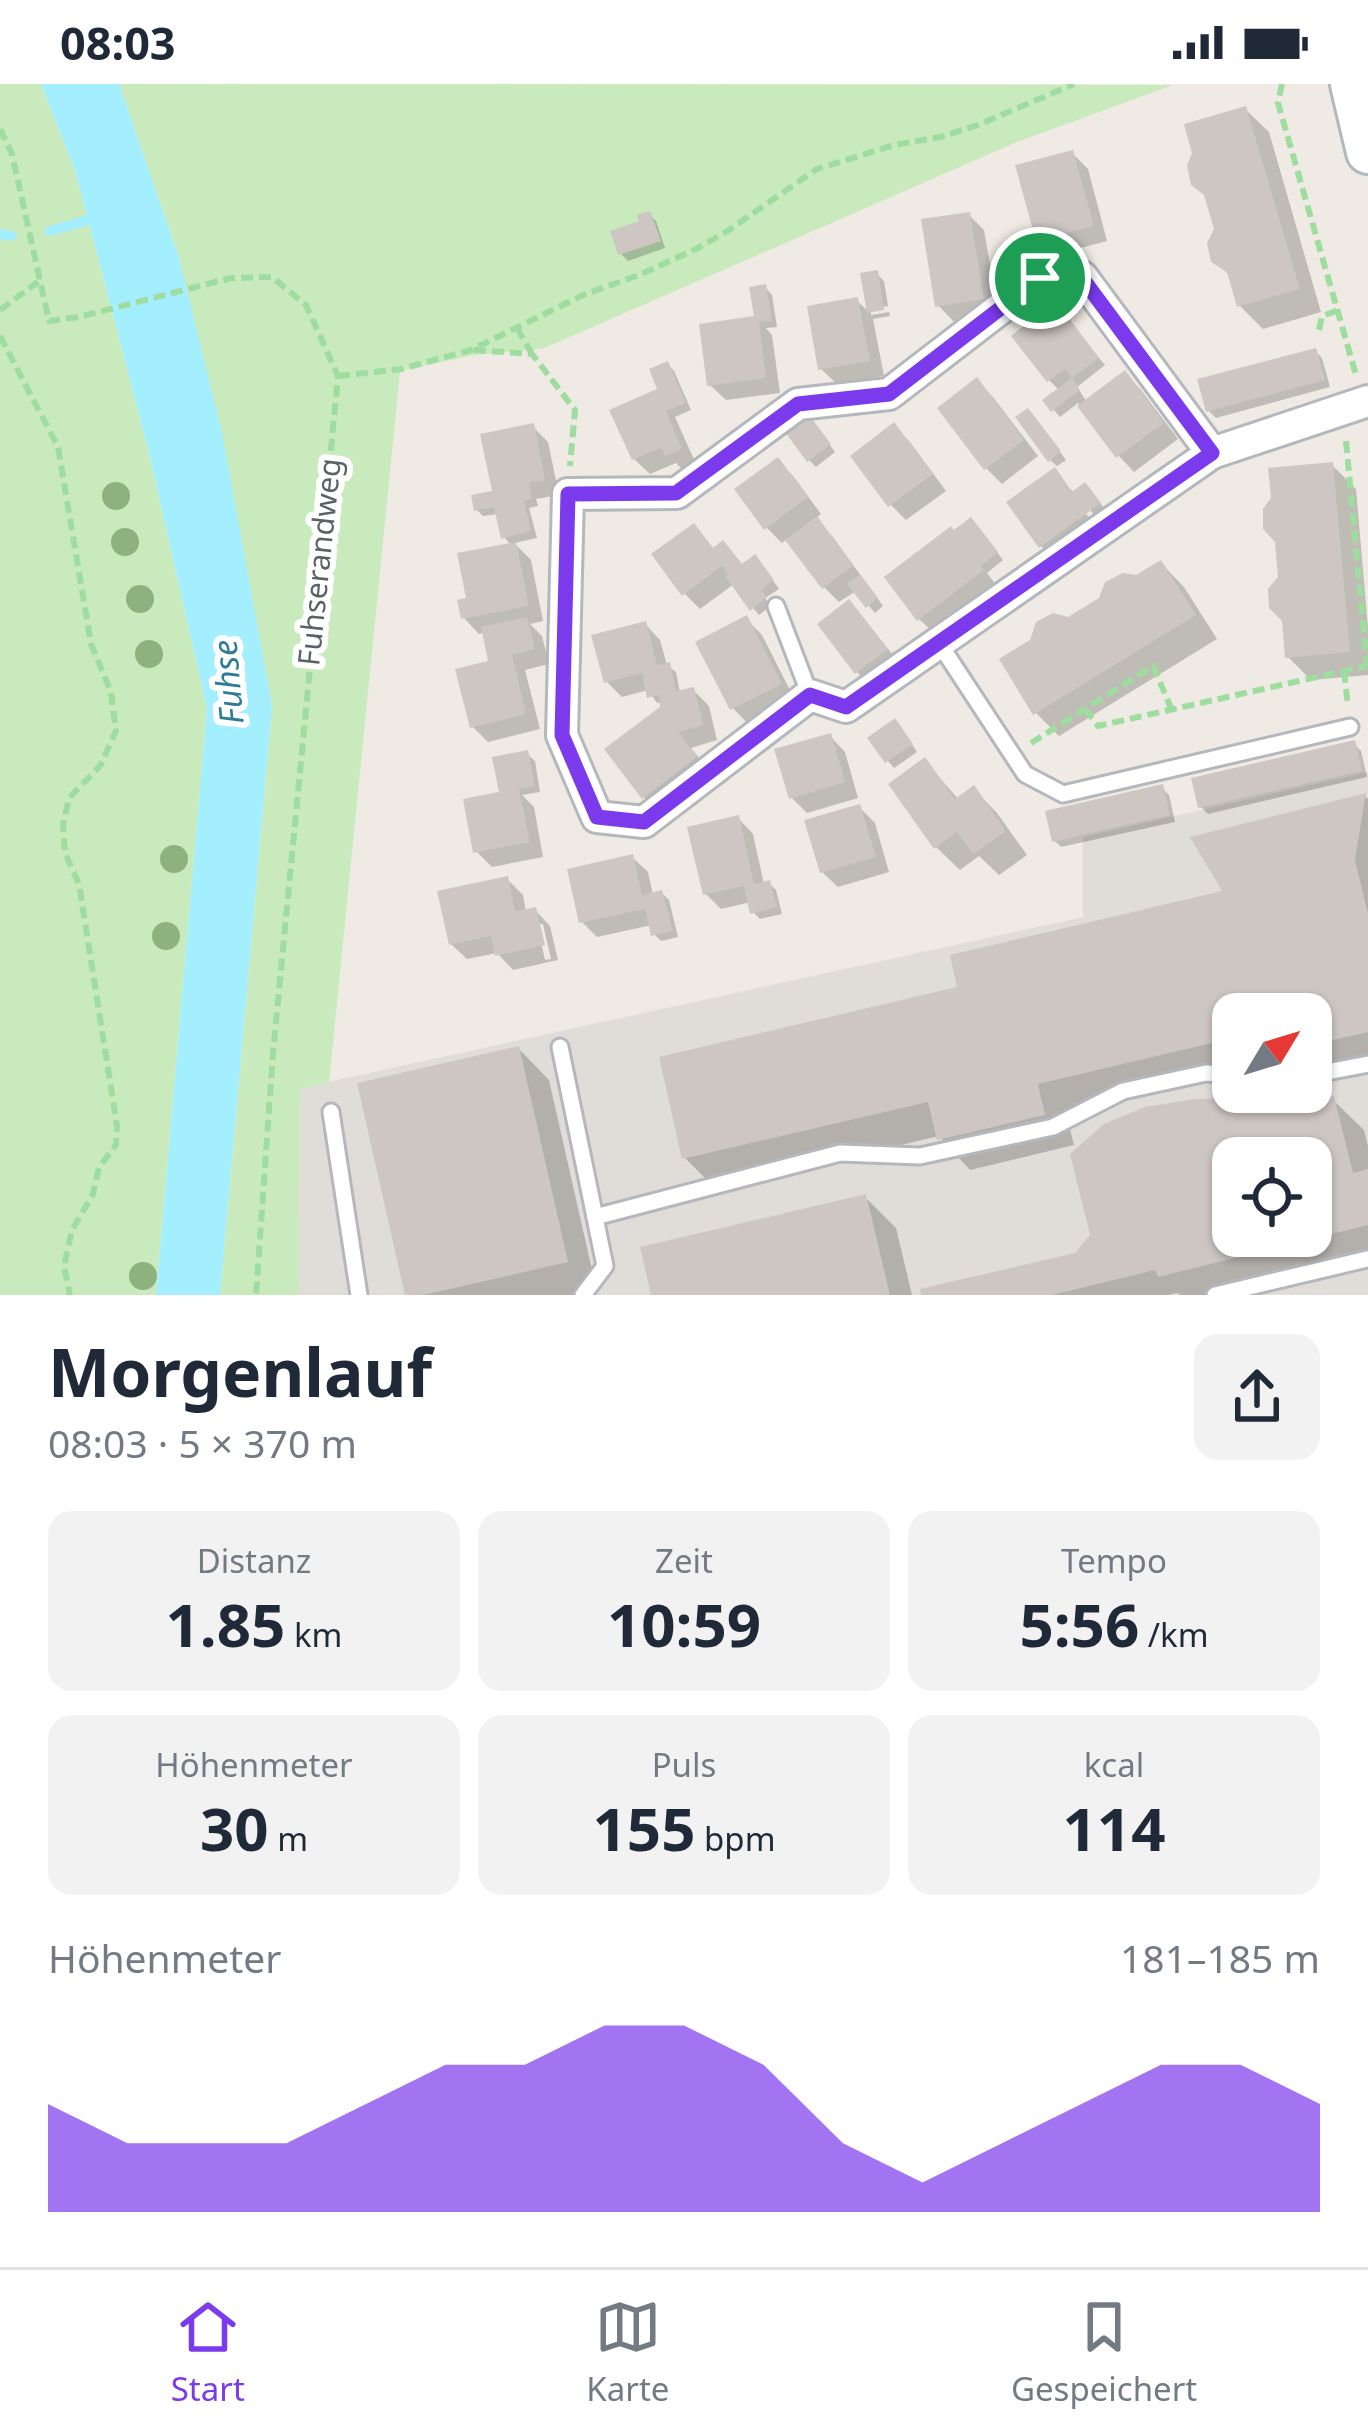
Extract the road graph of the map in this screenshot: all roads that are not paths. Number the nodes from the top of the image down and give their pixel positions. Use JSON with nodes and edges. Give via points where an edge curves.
{"nodes":[{"id":1,"x":1352,"y":84,"type":"edge"},
{"id":2,"x":1368,"y":152,"type":"edge"},
{"id":3,"x":1358,"y":404,"type":"edge"},
{"id":4,"x":1212,"y":453,"type":"junction"},
{"id":5,"x":776,"y":605,"type":"dead end"},
{"id":6,"x":939,"y":643,"type":"junction"},
{"id":7,"x":810,"y":695,"type":"junction"},
{"id":8,"x":1350,"y":727,"type":"road end"},
{"id":9,"x":560,"y":1047,"type":"dead end"},
{"id":10,"x":1368,"y":1064,"type":"edge"},
{"id":11,"x":1332,"y":1071,"type":"edge"},
{"id":12,"x":1212,"y":1073,"type":"edge"},
{"id":13,"x":331,"y":1112,"type":"dead end"},
{"id":14,"x":595,"y":1217,"type":"junction"},
{"id":15,"x":1368,"y":1261,"type":"edge"},
{"id":16,"x":359,"y":1295,"type":"edge"},
{"id":17,"x":583,"y":1295,"type":"edge"},
{"id":18,"x":1215,"y":1295,"type":"edge"}],
"edges":[{"from":1,"to":2,"type":"street"},
{"from":3,"to":4,"type":"street"},
{"from":4,"to":6,"type":"street"},
{"from":4,"to":7,"type":"street","via":[[1082,278],[1040,278],[889,394],[798,404],[676,493],[568,494],[562,735],[597,817],[644,822]]},
{"from":5,"to":7,"type":"lane"},
{"from":6,"to":7,"type":"street","via":[[846,707]]},
{"from":6,"to":8,"type":"lane","via":[[1025,774],[1063,794]]},
{"from":9,"to":14,"type":"lane"},
{"from":10,"to":11,"type":"lane"},
{"from":12,"to":14,"type":"lane","via":[[1123,1091],[1053,1127],[920,1156],[840,1153]]},
{"from":13,"to":16,"type":"lane"},
{"from":14,"to":17,"type":"lane","via":[[604,1266]]},
{"from":15,"to":18,"type":"lane"}]}
